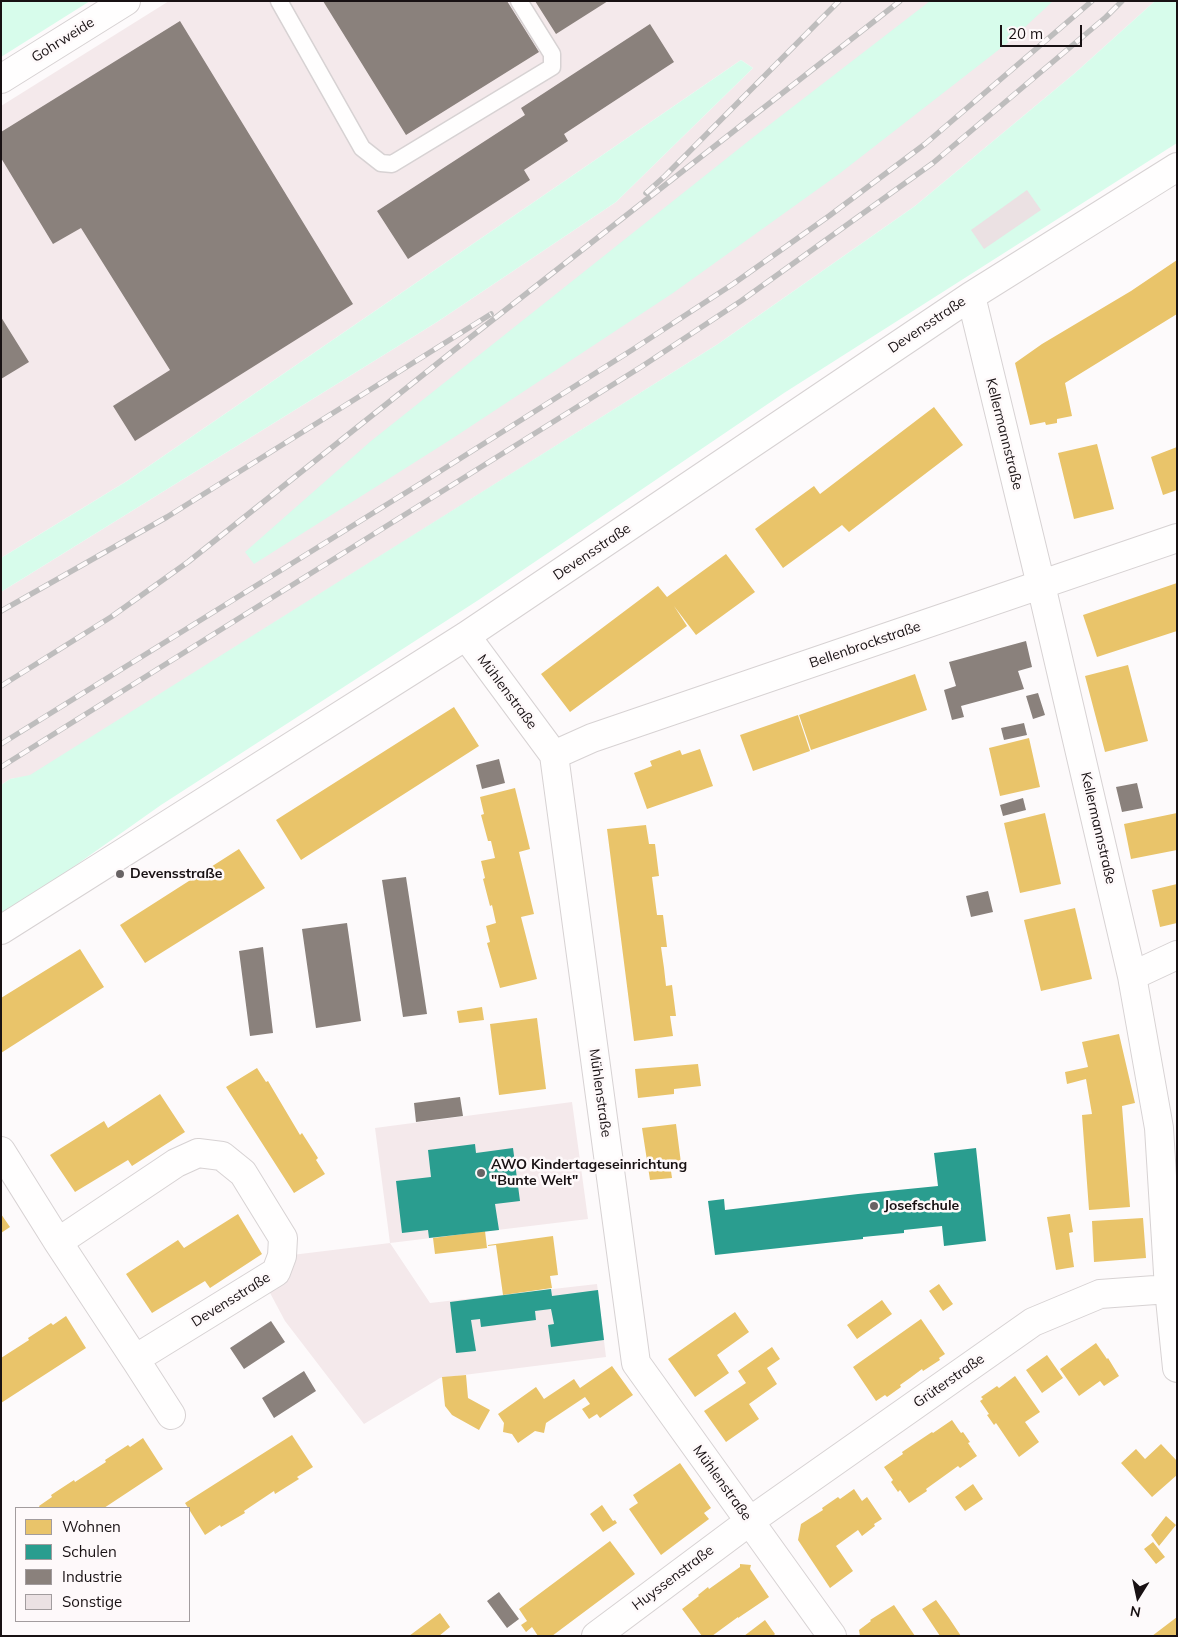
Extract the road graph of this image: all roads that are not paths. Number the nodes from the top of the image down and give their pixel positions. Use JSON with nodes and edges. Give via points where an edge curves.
{"nodes":[{"id":1,"x":126,"y":1,"type":"edge"},
{"id":2,"x":279,"y":1,"type":"edge"},
{"id":3,"x":519,"y":1,"type":"edge"},
{"id":4,"x":1,"y":78,"type":"edge"},
{"id":5,"x":1177,"y":166,"type":"edge"},
{"id":6,"x":971,"y":296,"type":"junction"},
{"id":7,"x":1177,"y":538,"type":"edge"},
{"id":8,"x":1041,"y":584,"type":"junction"},
{"id":9,"x":466,"y":636,"type":"junction"},
{"id":10,"x":554,"y":755,"type":"junction"},
{"id":11,"x":1,"y":930,"type":"edge"},
{"id":12,"x":1177,"y":955,"type":"edge"},
{"id":13,"x":1132,"y":976,"type":"junction"},
{"id":14,"x":1,"y":1151,"type":"edge"},
{"id":15,"x":58,"y":1242,"type":"junction"},
{"id":16,"x":1169,"y":1289,"type":"junction"},
{"id":17,"x":135,"y":1359,"type":"junction"},
{"id":18,"x":1177,"y":1368,"type":"edge"},
{"id":19,"x":171,"y":1415,"type":"dead end"},
{"id":20,"x":750,"y":1521,"type":"junction"},
{"id":21,"x":596,"y":1636,"type":"edge"},
{"id":22,"x":832,"y":1636,"type":"edge"}],
"edges":[{"from":1,"to":4,"type":"street","name":"Gohrweide"},
{"from":2,"to":3,"type":"lane","via":[[362,148],[381,163],[392,164],[552,67],[552,54]]},
{"from":5,"to":6,"type":"street","name":"Devensstraße"},
{"from":6,"to":8,"type":"street","name":"Kellermannstraße"},
{"from":6,"to":9,"type":"street","name":"Devensstraße"},
{"from":7,"to":8,"type":"street","name":"Bellenbrockstraße"},
{"from":8,"to":10,"type":"street","name":"Bellenbrockstraße","via":[[592,738]]},
{"from":8,"to":13,"type":"street","name":"Kellermannstraße"},
{"from":9,"to":10,"type":"street","name":"Mühlenstraße"},
{"from":9,"to":11,"type":"street","name":"Devensstraße"},
{"from":10,"to":20,"type":"street","name":"Mühlenstraße","via":[[636,1363]]},
{"from":12,"to":13,"type":"street"},
{"from":13,"to":16,"type":"street","name":"Kellermannstraße","via":[[1159,1128]]},
{"from":14,"to":15,"type":"street"},
{"from":15,"to":17,"type":"street"},
{"from":15,"to":17,"type":"street","name":"Devensstraße","via":[[176,1163],[198,1153],[222,1156],[243,1173],[283,1238],[282,1256],[276,1272]]},
{"from":16,"to":18,"type":"street","name":"Kellermannstraße"},
{"from":16,"to":20,"type":"street","name":"Grüterstraße","via":[[1100,1294],[1033,1322]]},
{"from":17,"to":19,"type":"street"},
{"from":20,"to":21,"type":"street","name":"Huyssenstraße"},
{"from":20,"to":22,"type":"street","name":"Mühlenstraße"}]}
